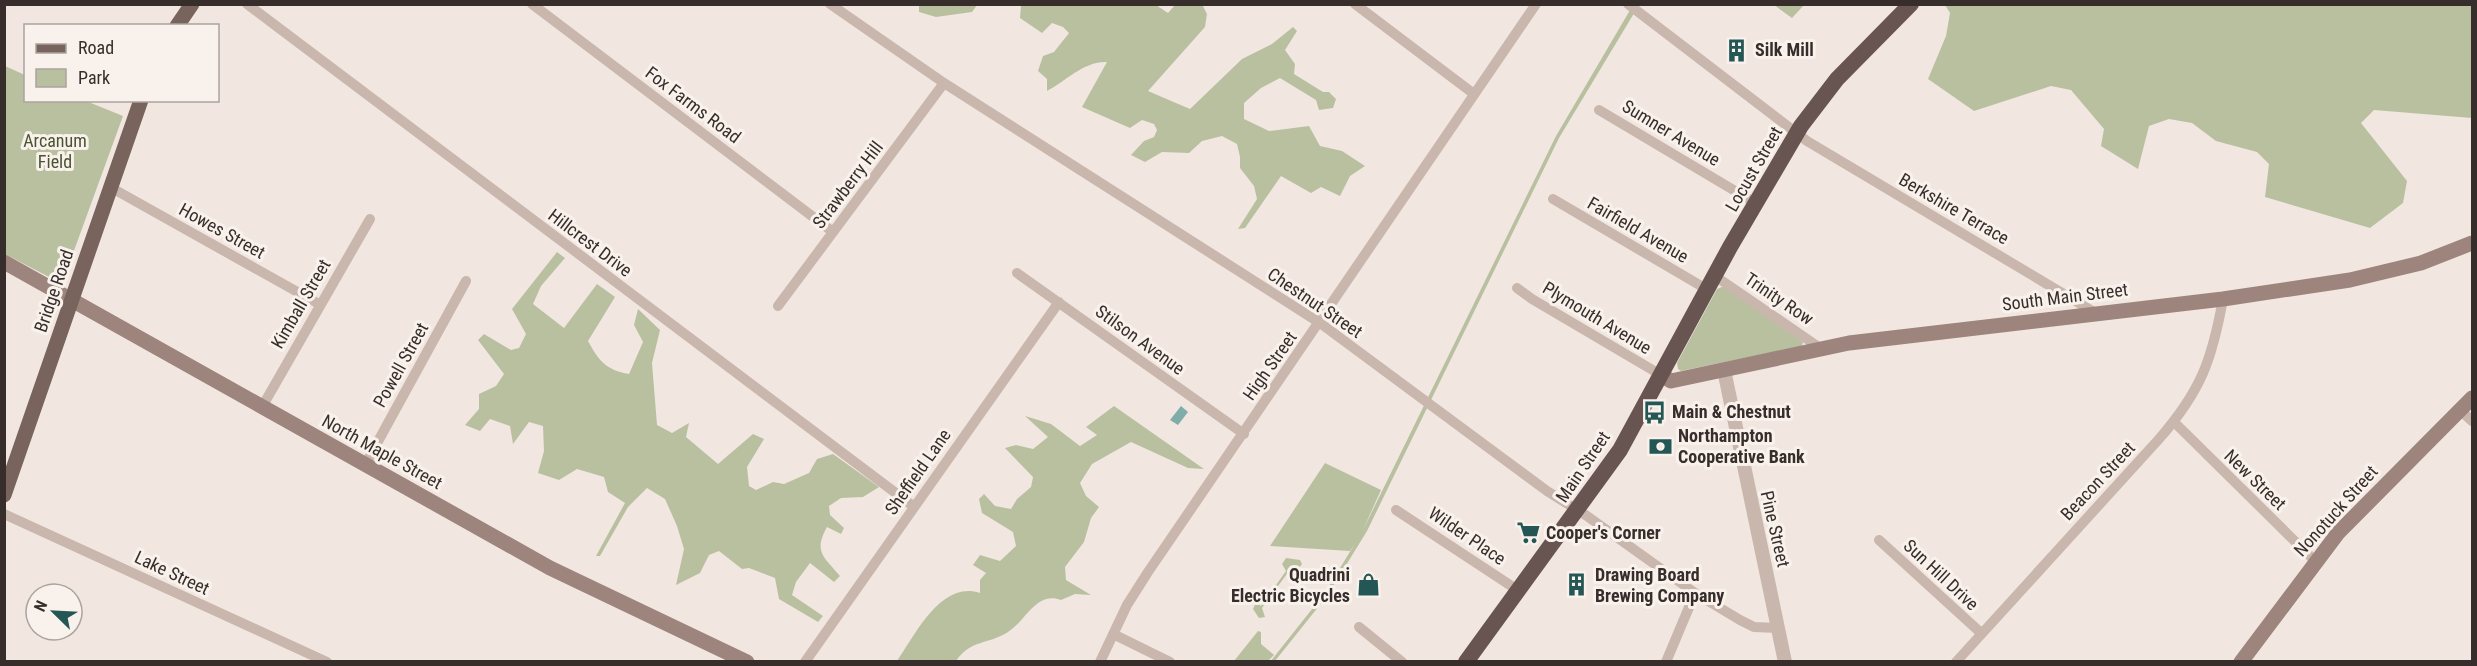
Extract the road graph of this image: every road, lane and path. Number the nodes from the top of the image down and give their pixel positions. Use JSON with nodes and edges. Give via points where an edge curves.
{"nodes":[{"id":1,"x":192,"y":4,"type":"edge"},
{"id":2,"x":247,"y":4,"type":"edge"},
{"id":3,"x":532,"y":4,"type":"edge"},
{"id":4,"x":830,"y":4,"type":"edge"},
{"id":5,"x":1536,"y":4,"type":"edge"},
{"id":6,"x":1628,"y":4,"type":"edge"},
{"id":7,"x":1911,"y":4,"type":"edge"},
{"id":8,"x":1355,"y":5,"type":"edge"},
{"id":9,"x":178,"y":24,"type":"edge"},
{"id":10,"x":944,"y":83,"type":"junction"},
{"id":11,"x":1474,"y":94,"type":"junction"},
{"id":12,"x":140,"y":102,"type":"edge"},
{"id":13,"x":1599,"y":110,"type":"dead end"},
{"id":14,"x":1797,"y":134,"type":"junction"},
{"id":15,"x":110,"y":187,"type":"junction"},
{"id":16,"x":1552,"y":199,"type":"dead end"},
{"id":17,"x":1756,"y":204,"type":"junction"},
{"id":18,"x":370,"y":219,"type":"dead end"},
{"id":19,"x":833,"y":232,"type":"junction"},
{"id":20,"x":2472,"y":243,"type":"edge"},
{"id":21,"x":4,"y":262,"type":"edge"},
{"id":22,"x":1017,"y":273,"type":"dead end"},
{"id":23,"x":466,"y":281,"type":"dead end"},
{"id":24,"x":1712,"y":283,"type":"junction"},
{"id":25,"x":1517,"y":288,"type":"dead end"},
{"id":26,"x":2223,"y":299,"type":"junction"},
{"id":27,"x":71,"y":300,"type":"junction"},
{"id":28,"x":1059,"y":302,"type":"junction"},
{"id":29,"x":319,"y":304,"type":"junction"},
{"id":30,"x":778,"y":306,"type":"dead end"},
{"id":31,"x":2094,"y":312,"type":"junction"},
{"id":32,"x":1320,"y":323,"type":"junction"},
{"id":33,"x":1823,"y":350,"type":"junction"},
{"id":34,"x":1724,"y":370,"type":"junction"},
{"id":35,"x":1661,"y":375,"type":"junction"},
{"id":36,"x":2472,"y":398,"type":"edge"},
{"id":37,"x":262,"y":407,"type":"junction"},
{"id":38,"x":2460,"y":410,"type":"junction"},
{"id":39,"x":2472,"y":421,"type":"edge"},
{"id":40,"x":2174,"y":422,"type":"junction"},
{"id":41,"x":1244,"y":434,"type":"junction"},
{"id":42,"x":365,"y":465,"type":"junction"},
{"id":43,"x":4,"y":495,"type":"edge"},
{"id":44,"x":913,"y":506,"type":"junction"},
{"id":45,"x":1396,"y":510,"type":"dead end"},
{"id":46,"x":1578,"y":510,"type":"junction"},
{"id":47,"x":4,"y":514,"type":"edge"},
{"id":48,"x":1879,"y":540,"type":"dead end"},
{"id":49,"x":2315,"y":561,"type":"junction"},
{"id":50,"x":1519,"y":591,"type":"junction"},
{"id":51,"x":1695,"y":593,"type":"junction"},
{"id":52,"x":1359,"y":627,"type":"dead end"},
{"id":53,"x":1778,"y":628,"type":"junction"},
{"id":54,"x":1981,"y":633,"type":"junction"},
{"id":55,"x":1113,"y":634,"type":"junction"},
{"id":56,"x":327,"y":662,"type":"edge"},
{"id":57,"x":747,"y":662,"type":"edge"},
{"id":58,"x":805,"y":662,"type":"edge"},
{"id":59,"x":1100,"y":662,"type":"edge"},
{"id":60,"x":1170,"y":662,"type":"edge"},
{"id":61,"x":1402,"y":662,"type":"edge"},
{"id":62,"x":1466,"y":662,"type":"edge"},
{"id":63,"x":1666,"y":662,"type":"edge"},
{"id":64,"x":1785,"y":662,"type":"edge"},
{"id":65,"x":1956,"y":662,"type":"edge"},
{"id":66,"x":2241,"y":662,"type":"edge"}],
"edges":[{"from":1,"to":9,"type":"main road"},
{"from":2,"to":44,"type":"street","name":"Hillcrest Drive"},
{"from":3,"to":19,"type":"street","name":"Fox Farms Road"},
{"from":4,"to":10,"type":"street","name":"Chestnut Street"},
{"from":5,"to":11,"type":"street","name":"High Street"},
{"from":6,"to":14,"type":"street","name":"Berkshire Terrace"},
{"from":7,"to":14,"type":"highway","name":"Locust Street","via":[[1837,79]]},
{"from":8,"to":11,"type":"street"},
{"from":10,"to":19,"type":"street","name":"Strawberry Hill"},
{"from":10,"to":32,"type":"street","name":"Chestnut Street"},
{"from":11,"to":32,"type":"street","name":"High Street"},
{"from":12,"to":15,"type":"main road","name":"Bridge Road"},
{"from":13,"to":17,"type":"street","name":"Sumner Avenue"},
{"from":14,"to":17,"type":"highway","name":"Locust Street"},
{"from":14,"to":31,"type":"street","name":"Berkshire Terrace"},
{"from":15,"to":27,"type":"main road","name":"Bridge Road"},
{"from":15,"to":29,"type":"street","name":"Howes Street"},
{"from":16,"to":24,"type":"street","name":"Fairfield Avenue"},
{"from":17,"to":24,"type":"highway","name":"Locust Street"},
{"from":18,"to":29,"type":"street","name":"Kimball Street"},
{"from":19,"to":30,"type":"street","name":"Strawberry Hill"},
{"from":20,"to":26,"type":"main road","name":"South Main Street","via":[[2386,273]]},
{"from":21,"to":27,"type":"main road","name":"North Maple Street"},
{"from":22,"to":28,"type":"street","name":"Stilson Avenue"},
{"from":23,"to":42,"type":"street","name":"Powell Street"},
{"from":24,"to":33,"type":"street","name":"Trinity Row"},
{"from":24,"to":35,"type":"highway","name":"Locust Street"},
{"from":25,"to":35,"type":"street","name":"Plymouth Avenue"},
{"from":26,"to":31,"type":"main road","name":"South Main Street"},
{"from":26,"to":40,"type":"street","name":"Beacon Street","via":[[2213,352],[2194,393]]},
{"from":27,"to":37,"type":"main road","name":"North Maple Street"},
{"from":27,"to":43,"type":"main road","name":"Bridge Road"},
{"from":28,"to":41,"type":"street","name":"Stilson Avenue"},
{"from":28,"to":44,"type":"street","name":"Sheffield Lane"},
{"from":29,"to":37,"type":"street","name":"Kimball Street"},
{"from":31,"to":33,"type":"main road","name":"South Main Street"},
{"from":32,"to":41,"type":"street","name":"High Street"},
{"from":32,"to":46,"type":"street","name":"Chestnut Street","via":[[1548,492]]},
{"from":33,"to":34,"type":"main road","name":"South Main Street"},
{"from":34,"to":35,"type":"main road","name":"South Main Street","via":[[1671,381]]},
{"from":34,"to":53,"type":"street","name":"Pine Street"},
{"from":35,"to":46,"type":"highway","name":"Main Street","via":[[1620,450]]},
{"from":36,"to":38,"type":"main road","name":"Nonotuck Street"},
{"from":37,"to":42,"type":"main road","name":"North Maple Street"},
{"from":38,"to":39,"type":"street"},
{"from":38,"to":49,"type":"main road","name":"Nonotuck Street"},
{"from":40,"to":49,"type":"street","name":"New Street"},
{"from":40,"to":54,"type":"street","name":"Beacon Street"},
{"from":41,"to":55,"type":"street","name":"High Street","via":[[1142,581]]},
{"from":42,"to":57,"type":"main road","name":"North Maple Street","via":[[569,577]]},
{"from":44,"to":58,"type":"street","name":"Sheffield Lane"},
{"from":45,"to":50,"type":"street","name":"Wilder Place"},
{"from":46,"to":50,"type":"highway","name":"Main Street"},
{"from":46,"to":51,"type":"street","name":"Chestnut Street"},
{"from":47,"to":56,"type":"street","name":"Lake Street"},
{"from":48,"to":54,"type":"street","name":"Sun Hill Drive"},
{"from":49,"to":66,"type":"main road","name":"Nonotuck Street"},
{"from":50,"to":62,"type":"highway","name":"Main Street"},
{"from":51,"to":53,"type":"street","name":"Chestnut Street","via":[[1749,625]]},
{"from":51,"to":63,"type":"street"},
{"from":52,"to":61,"type":"street"},
{"from":53,"to":64,"type":"street","name":"Pine Street"},
{"from":54,"to":65,"type":"street","name":"Beacon Street"},
{"from":55,"to":59,"type":"street","name":"High Street"},
{"from":55,"to":60,"type":"street"}]}
